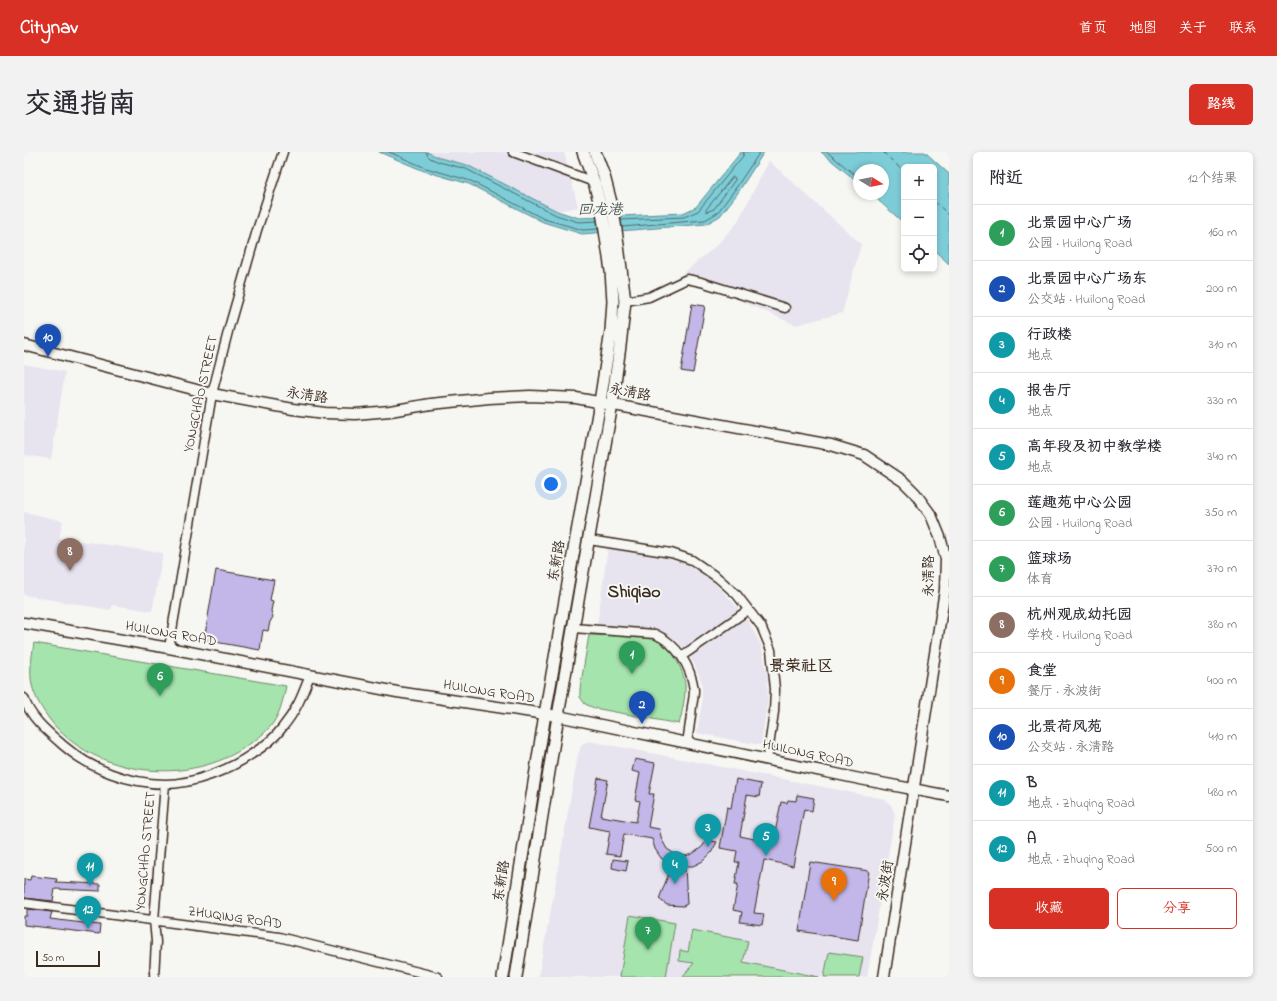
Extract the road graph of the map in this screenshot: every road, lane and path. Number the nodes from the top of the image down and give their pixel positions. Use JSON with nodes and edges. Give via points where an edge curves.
{"nodes":[{"id":1,"x":283,"y":152,"type":"edge"},
{"id":2,"x":513,"y":152,"type":"edge"},
{"id":3,"x":583,"y":152,"type":"edge"},
{"id":4,"x":595,"y":152,"type":"edge"},
{"id":5,"x":594,"y":182,"type":"junction"},
{"id":6,"x":607,"y":211,"type":"junction"},
{"id":7,"x":612,"y":237,"type":"junction"},
{"id":8,"x":625,"y":301,"type":"junction"},
{"id":9,"x":785,"y":308,"type":"dead end"},
{"id":10,"x":24,"y":345,"type":"edge"},
{"id":11,"x":212,"y":394,"type":"junction"},
{"id":12,"x":600,"y":402,"type":"junction"},
{"id":13,"x":612,"y":404,"type":"junction"},
{"id":14,"x":589,"y":540,"type":"junction"},
{"id":15,"x":748,"y":610,"type":"junction"},
{"id":16,"x":24,"y":622,"type":"edge"},
{"id":17,"x":573,"y":628,"type":"junction"},
{"id":18,"x":169,"y":648,"type":"junction"},
{"id":19,"x":682,"y":656,"type":"junction"},
{"id":20,"x":310,"y":675,"type":"junction"},
{"id":21,"x":24,"y":698,"type":"edge"},
{"id":22,"x":545,"y":714,"type":"junction"},
{"id":23,"x":558,"y":716,"type":"junction"},
{"id":24,"x":688,"y":743,"type":"junction"},
{"id":25,"x":767,"y":760,"type":"junction"},
{"id":26,"x":165,"y":784,"type":"junction"},
{"id":27,"x":914,"y":790,"type":"junction"},
{"id":28,"x":949,"y":796,"type":"edge"},
{"id":29,"x":24,"y":903,"type":"edge"},
{"id":30,"x":154,"y":920,"type":"junction"},
{"id":31,"x":154,"y":977,"type":"edge"},
{"id":32,"x":438,"y":977,"type":"edge"},
{"id":33,"x":503,"y":977,"type":"edge"},
{"id":34,"x":516,"y":977,"type":"edge"},
{"id":35,"x":884,"y":977,"type":"edge"}],
"edges":[{"from":1,"to":11,"type":"street","name":"YONGCHAO STREET","via":[[257,230]]},
{"from":2,"to":5,"type":"street"},
{"from":3,"to":5,"type":"main road","name":"东新路"},
{"from":4,"to":6,"type":"main road","name":"东新路","via":[[604,176]]},
{"from":5,"to":6,"type":"main road","name":"东新路"},
{"from":6,"to":7,"type":"main road","name":"东新路"},
{"from":7,"to":8,"type":"main road","name":"东新路"},
{"from":7,"to":12,"type":"main road","name":"东新路","via":[[611,331]]},
{"from":8,"to":9,"type":"street","via":[[649,297],[687,279]]},
{"from":8,"to":13,"type":"main road","name":"东新路"},
{"from":10,"to":11,"type":"street","name":"永清路"},
{"from":11,"to":12,"type":"street","name":"永清路","via":[[293,409],[355,414],[523,396],[576,398]]},
{"from":11,"to":18,"type":"street","name":"YONGCHAO STREET"},
{"from":12,"to":13,"type":"street","name":"永清路"},
{"from":12,"to":22,"type":"main road","name":"东新路"},
{"from":13,"to":14,"type":"main road","name":"东新路"},
{"from":13,"to":27,"type":"street","name":"永清路","via":[[831,445],[864,455],[916,493],[931,515],[946,559],[945,590]]},
{"from":14,"to":15,"type":"street","via":[[670,553],[692,560],[718,578]]},
{"from":14,"to":17,"type":"main road","name":"东新路"},
{"from":15,"to":19,"type":"street"},
{"from":15,"to":25,"type":"street","via":[[761,626],[771,650],[775,689]]},
{"from":16,"to":18,"type":"street","name":"HUILONG ROAD"},
{"from":17,"to":19,"type":"street","via":[[655,634],[665,639]]},
{"from":17,"to":23,"type":"main road","name":"东新路"},
{"from":18,"to":20,"type":"street","name":"HUILONG ROAD"},
{"from":19,"to":24,"type":"street","via":[[694,691]]},
{"from":20,"to":22,"type":"street","name":"HUILONG ROAD","via":[[397,692]]},
{"from":20,"to":26,"type":"street","via":[[299,705],[282,730],[262,747],[237,764],[210,775]]},
{"from":21,"to":26,"type":"street","via":[[27,708],[48,732],[73,754],[117,776]]},
{"from":22,"to":23,"type":"street","name":"HUILONG ROAD"},
{"from":22,"to":33,"type":"main road","name":"东新路"},
{"from":23,"to":24,"type":"street","name":"HUILONG ROAD"},
{"from":23,"to":34,"type":"main road","name":"东新路"},
{"from":24,"to":25,"type":"street","name":"HUILONG ROAD"},
{"from":25,"to":27,"type":"street","name":"HUILONG ROAD"},
{"from":26,"to":30,"type":"street","name":"YONGCHAO STREET"},
{"from":27,"to":28,"type":"street","name":"HUILONG ROAD"},
{"from":27,"to":35,"type":"street","name":"永波街"},
{"from":29,"to":30,"type":"street","name":"ZHUQING ROAD"},
{"from":30,"to":31,"type":"street","name":"YONGCHAO STREET"},
{"from":30,"to":32,"type":"street","name":"ZHUQING ROAD","via":[[279,937]]}]}
